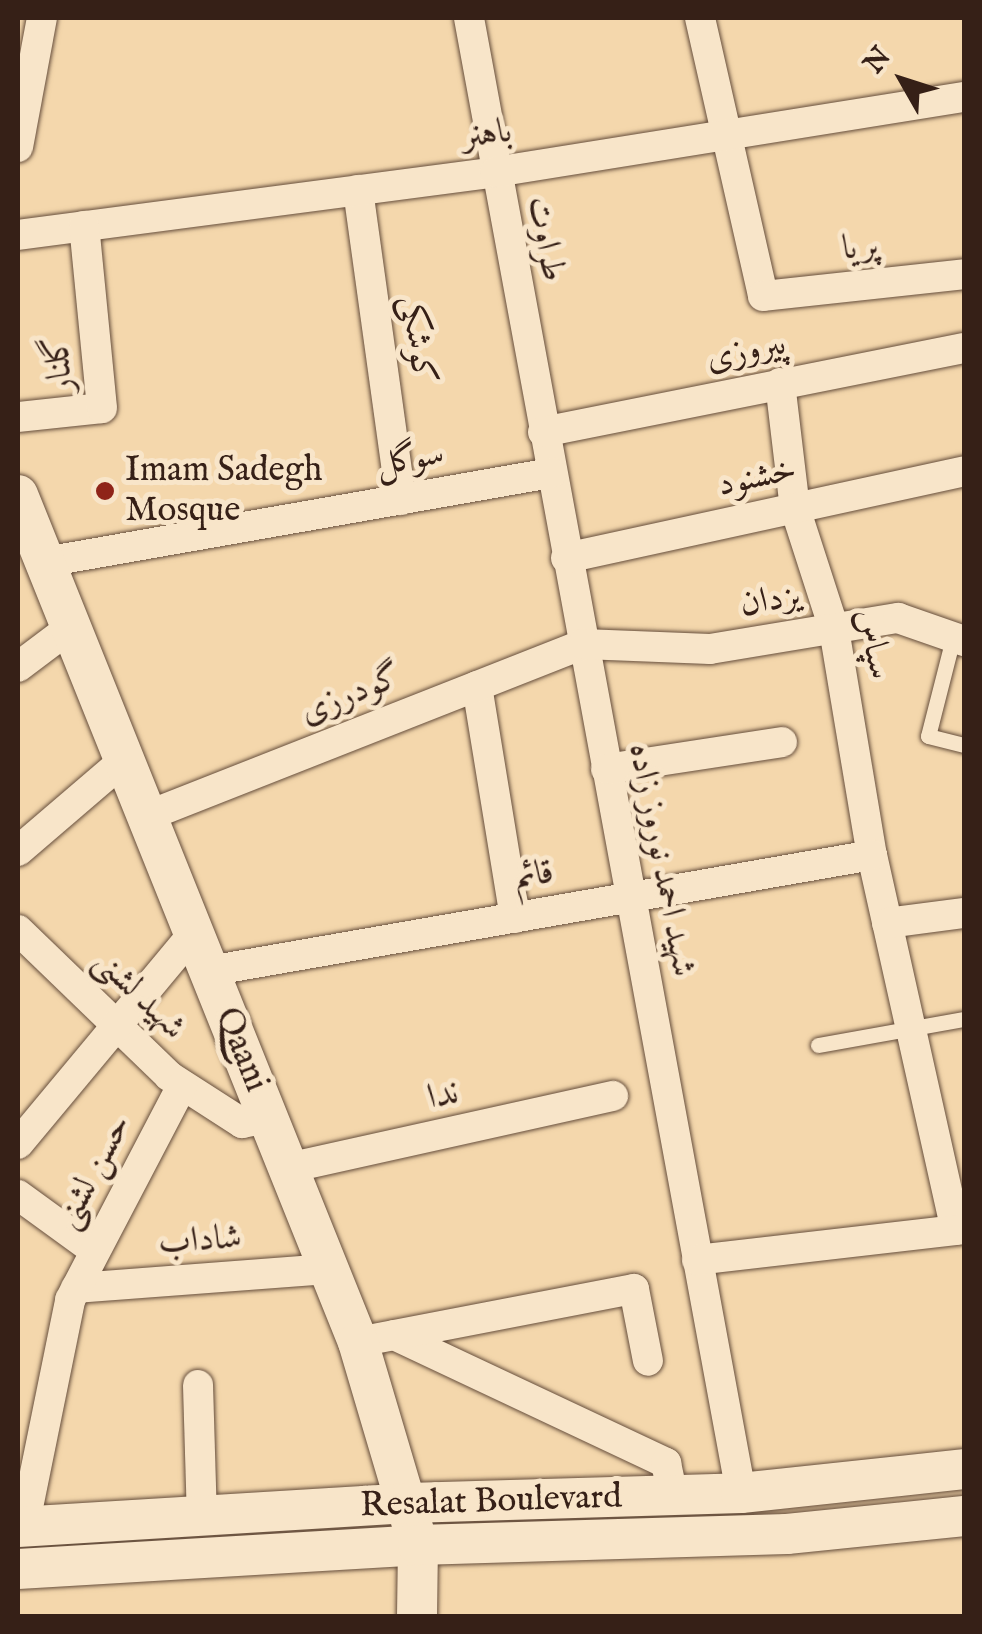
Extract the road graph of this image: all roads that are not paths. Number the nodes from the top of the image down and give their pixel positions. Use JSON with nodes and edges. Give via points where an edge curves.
{"nodes":[{"id":1,"x":42,"y":18,"type":"edge"},
{"id":2,"x":469,"y":18,"type":"edge"},
{"id":3,"x":700,"y":18,"type":"edge"},
{"id":4,"x":964,"y":97,"type":"edge"},
{"id":5,"x":724,"y":136,"type":"junction"},
{"id":6,"x":18,"y":147,"type":"edge"},
{"id":7,"x":495,"y":172,"type":"junction"},
{"id":8,"x":358,"y":190,"type":"junction"},
{"id":9,"x":84,"y":226,"type":"junction"},
{"id":10,"x":18,"y":235,"type":"edge"},
{"id":11,"x":964,"y":274,"type":"edge"},
{"id":12,"x":964,"y":348,"type":"edge"},
{"id":13,"x":780,"y":382,"type":"junction"},
{"id":14,"x":18,"y":418,"type":"edge"},
{"id":15,"x":544,"y":432,"type":"junction"},
{"id":16,"x":964,"y":471,"type":"edge"},
{"id":17,"x":551,"y":473,"type":"junction"},
{"id":18,"x":18,"y":495,"type":"edge"},
{"id":19,"x":401,"y":500,"type":"junction"},
{"id":20,"x":796,"y":508,"type":"junction"},
{"id":21,"x":566,"y":558,"type":"junction"},
{"id":22,"x":45,"y":562,"type":"junction"},
{"id":23,"x":71,"y":627,"type":"junction"},
{"id":24,"x":834,"y":629,"type":"junction"},
{"id":25,"x":959,"y":639,"type":"edge"},
{"id":26,"x":582,"y":644,"type":"junction"},
{"id":27,"x":18,"y":667,"type":"edge"},
{"id":28,"x":477,"y":686,"type":"junction"},
{"id":29,"x":782,"y":742,"type":"dead end"},
{"id":30,"x":964,"y":745,"type":"edge"},
{"id":31,"x":124,"y":760,"type":"junction"},
{"id":32,"x":606,"y":769,"type":"junction"},
{"id":33,"x":147,"y":816,"type":"junction"},
{"id":34,"x":18,"y":852,"type":"edge"},
{"id":35,"x":872,"y":855,"type":"junction"},
{"id":36,"x":630,"y":898,"type":"junction"},
{"id":37,"x":964,"y":913,"type":"edge"},
{"id":38,"x":515,"y":918,"type":"junction"},
{"id":39,"x":887,"y":923,"type":"junction"},
{"id":40,"x":18,"y":930,"type":"edge"},
{"id":41,"x":194,"y":933,"type":"junction"},
{"id":42,"x":209,"y":972,"type":"junction"},
{"id":43,"x":964,"y":1020,"type":"edge"},
{"id":44,"x":116,"y":1026,"type":"junction"},
{"id":45,"x":911,"y":1029,"type":"junction"},
{"id":46,"x":818,"y":1045,"type":"dead end"},
{"id":47,"x":182,"y":1086,"type":"junction"},
{"id":48,"x":614,"y":1096,"type":"dead end"},
{"id":49,"x":268,"y":1118,"type":"junction"},
{"id":50,"x":18,"y":1144,"type":"edge"},
{"id":51,"x":288,"y":1168,"type":"junction"},
{"id":52,"x":18,"y":1194,"type":"edge"},
{"id":53,"x":960,"y":1230,"type":"edge"},
{"id":54,"x":95,"y":1251,"type":"junction"},
{"id":55,"x":697,"y":1260,"type":"junction"},
{"id":56,"x":329,"y":1270,"type":"junction"},
{"id":57,"x":76,"y":1288,"type":"junction"},
{"id":58,"x":376,"y":1338,"type":"junction"},
{"id":59,"x":648,"y":1361,"type":"dead end"},
{"id":60,"x":198,"y":1385,"type":"dead end"},
{"id":61,"x":964,"y":1469,"type":"edge"},
{"id":62,"x":741,"y":1494,"type":"junction"},
{"id":63,"x":672,"y":1496,"type":"junction"},
{"id":64,"x":408,"y":1503,"type":"junction"},
{"id":65,"x":964,"y":1516,"type":"edge"},
{"id":66,"x":202,"y":1517,"type":"junction"},
{"id":67,"x":21,"y":1527,"type":"edge"},
{"id":68,"x":418,"y":1545,"type":"junction"},
{"id":69,"x":21,"y":1578,"type":"edge"},
{"id":70,"x":417,"y":1616,"type":"edge"}],
"edges":[{"from":1,"to":6,"type":"street"},
{"from":2,"to":7,"type":"street","name":"طراوت"},
{"from":3,"to":5,"type":"street"},
{"from":4,"to":5,"type":"street","name":"باهنر"},
{"from":5,"to":7,"type":"street","name":"باهنر"},
{"from":5,"to":11,"type":"street","name":"پریا","via":[[763,296]]},
{"from":7,"to":8,"type":"street","name":"باهنر"},
{"from":7,"to":15,"type":"street","name":"طراوت"},
{"from":8,"to":9,"type":"street","name":"باهنر"},
{"from":8,"to":19,"type":"street","name":"کوشکی"},
{"from":9,"to":10,"type":"street","name":"باهنر"},
{"from":9,"to":14,"type":"street","name":"گلنار","via":[[102,408]]},
{"from":12,"to":13,"type":"street","name":"پیروزی"},
{"from":13,"to":15,"type":"street","name":"پیروزی"},
{"from":13,"to":20,"type":"street","name":"سپاس"},
{"from":15,"to":17,"type":"street","name":"طراوت"},
{"from":16,"to":20,"type":"street","name":"خشنود"},
{"from":17,"to":19,"type":"street","name":"سوگل"},
{"from":17,"to":21,"type":"street","name":"شهید احمد نوروز زاده"},
{"from":18,"to":22,"type":"main road","name":"Qaani"},
{"from":19,"to":22,"type":"street","name":"سوگل"},
{"from":20,"to":21,"type":"street","name":"خشنود"},
{"from":20,"to":24,"type":"street","name":"سپاس"},
{"from":21,"to":26,"type":"street","name":"شهید احمد نوروز زاده"},
{"from":22,"to":23,"type":"main road","name":"Qaani"},
{"from":23,"to":27,"type":"street"},
{"from":23,"to":31,"type":"main road","name":"Qaani"},
{"from":24,"to":25,"type":"street","name":"یزدان","via":[[898,618]]},
{"from":24,"to":26,"type":"street","name":"یزدان","via":[[710,648]]},
{"from":24,"to":35,"type":"street","name":"سپاس"},
{"from":25,"to":30,"type":"lane","via":[[928,736]]},
{"from":26,"to":28,"type":"street","name":"گودرزی"},
{"from":26,"to":32,"type":"street","name":"شهید احمد نوروز زاده"},
{"from":28,"to":33,"type":"street","name":"گودرزی"},
{"from":28,"to":38,"type":"street"},
{"from":29,"to":32,"type":"street"},
{"from":31,"to":33,"type":"main road","name":"Qaani"},
{"from":31,"to":34,"type":"street"},
{"from":32,"to":36,"type":"street","name":"شهید احمد نوروز زاده"},
{"from":33,"to":41,"type":"main road","name":"Qaani"},
{"from":35,"to":36,"type":"street","name":"قائم"},
{"from":35,"to":39,"type":"street","name":"سپاس"},
{"from":36,"to":38,"type":"street","name":"قائم"},
{"from":36,"to":55,"type":"street","name":"شهید احمد نوروز زاده"},
{"from":37,"to":39,"type":"street"},
{"from":38,"to":42,"type":"street","name":"قائم"},
{"from":39,"to":45,"type":"street","name":"سپاس"},
{"from":40,"to":44,"type":"street","name":"شهید لشنی"},
{"from":41,"to":42,"type":"main road","name":"Qaani"},
{"from":41,"to":44,"type":"street"},
{"from":42,"to":49,"type":"main road","name":"Qaani"},
{"from":43,"to":45,"type":"lane"},
{"from":44,"to":47,"type":"street","name":"شهید لشنی"},
{"from":44,"to":50,"type":"street"},
{"from":45,"to":46,"type":"lane"},
{"from":45,"to":53,"type":"street","name":"سپاس"},
{"from":47,"to":49,"type":"street","name":"شهید لشنی","via":[[242,1123]]},
{"from":47,"to":54,"type":"street","name":"حسن لشنی"},
{"from":48,"to":51,"type":"street","name":"ندا"},
{"from":49,"to":51,"type":"main road","name":"Qaani"},
{"from":51,"to":56,"type":"main road","name":"Qaani"},
{"from":52,"to":54,"type":"street"},
{"from":53,"to":55,"type":"street"},
{"from":54,"to":57,"type":"street","name":"حسن لشنی"},
{"from":55,"to":62,"type":"street","name":"شهید احمد نوروز زاده"},
{"from":56,"to":57,"type":"street","name":"شاداب"},
{"from":56,"to":58,"type":"main road","name":"Qaani"},
{"from":57,"to":67,"type":"street","name":"حسن لشنی"},
{"from":58,"to":59,"type":"street","via":[[634,1289]]},
{"from":58,"to":63,"type":"street","via":[[666,1463]]},
{"from":58,"to":64,"type":"main road","name":"Qaani"},
{"from":60,"to":66,"type":"street"},
{"from":61,"to":62,"type":"main road","name":"Resalat Boulevard"},
{"from":62,"to":63,"type":"main road","name":"Resalat Boulevard"},
{"from":63,"to":64,"type":"main road","name":"Resalat Boulevard"},
{"from":64,"to":66,"type":"main road","name":"Resalat Boulevard"},
{"from":64,"to":68,"type":"main road","name":"Qaani"},
{"from":65,"to":68,"type":"main road","name":"Resalat Boulevard","via":[[787,1534]]},
{"from":66,"to":67,"type":"main road","name":"Resalat Boulevard"},
{"from":68,"to":69,"type":"main road","name":"Resalat Boulevard"},
{"from":68,"to":70,"type":"main road","name":"Qaani"}]}
